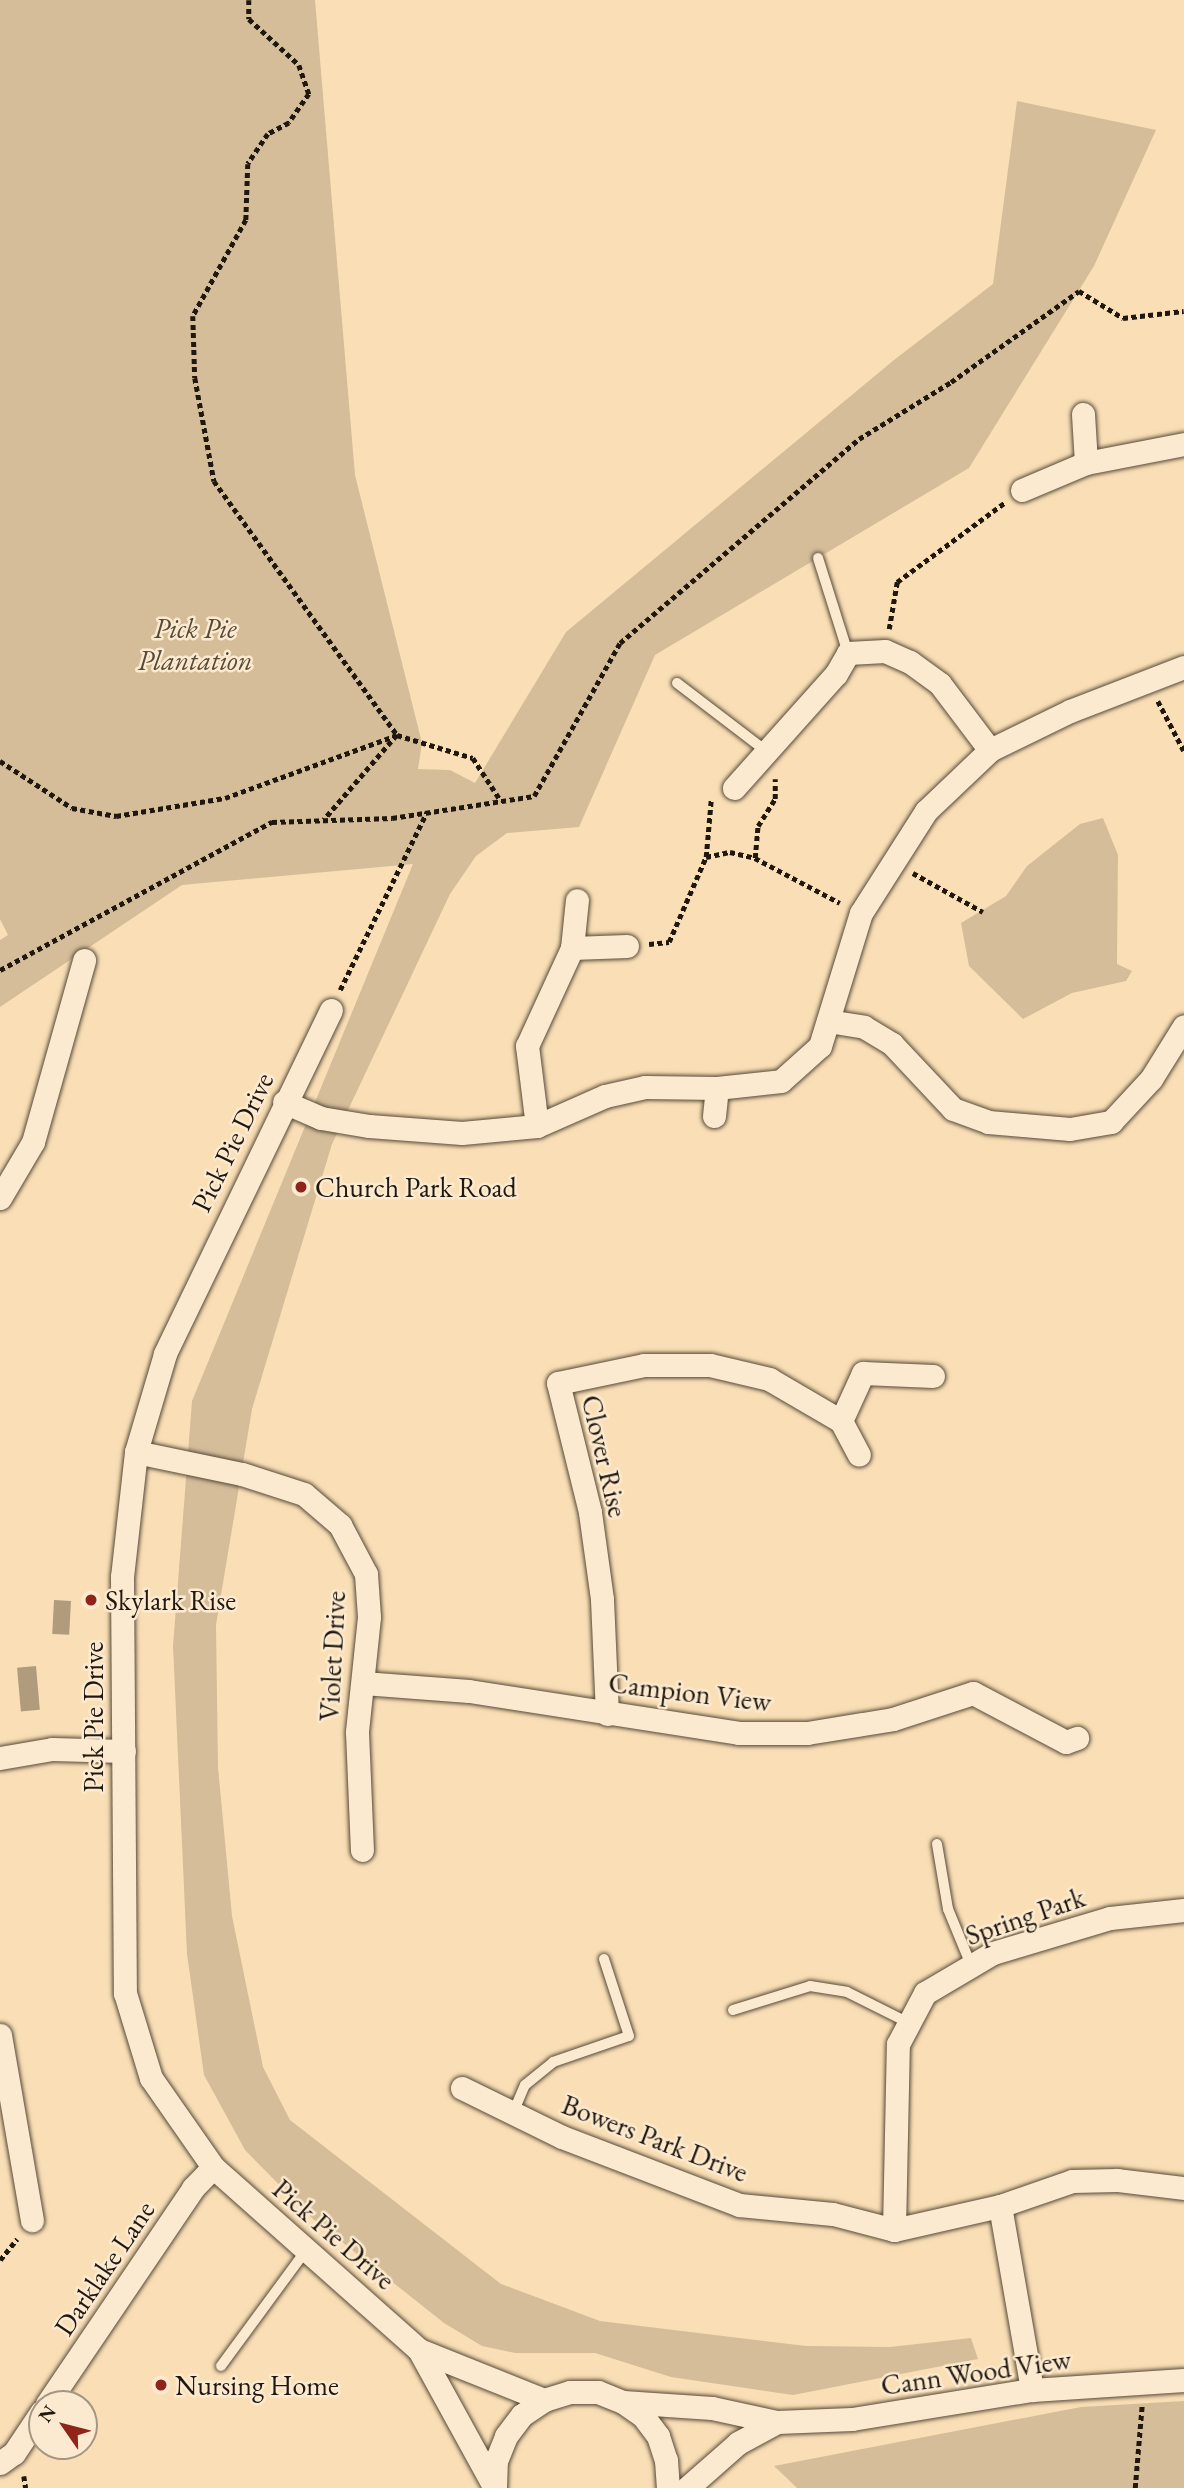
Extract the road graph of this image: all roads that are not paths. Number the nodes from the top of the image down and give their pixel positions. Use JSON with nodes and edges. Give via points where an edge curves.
{"nodes":[{"id":1,"x":1083,"y":414,"type":"dead end"},
{"id":2,"x":1184,"y":444,"type":"edge"},
{"id":3,"x":1086,"y":463,"type":"junction"},
{"id":4,"x":1022,"y":490,"type":"road end"},
{"id":5,"x":818,"y":558,"type":"dead end"},
{"id":6,"x":848,"y":653,"type":"junction"},
{"id":7,"x":1184,"y":667,"type":"edge"},
{"id":8,"x":677,"y":683,"type":"dead end"},
{"id":9,"x":990,"y":750,"type":"junction"},
{"id":10,"x":766,"y":751,"type":"junction"},
{"id":11,"x":734,"y":788,"type":"road end"},
{"id":12,"x":577,"y":900,"type":"dead end"},
{"id":13,"x":627,"y":946,"type":"road end"},
{"id":14,"x":572,"y":947,"type":"junction"},
{"id":15,"x":84,"y":960,"type":"dead end"},
{"id":16,"x":331,"y":1010,"type":"road end"},
{"id":17,"x":828,"y":1021,"type":"junction"},
{"id":18,"x":1184,"y":1026,"type":"edge"},
{"id":19,"x":717,"y":1088,"type":"junction"},
{"id":20,"x":284,"y":1102,"type":"junction"},
{"id":21,"x":713,"y":1116,"type":"dead end"},
{"id":22,"x":537,"y":1126,"type":"junction"},
{"id":23,"x":0,"y":1198,"type":"edge"},
{"id":24,"x":933,"y":1376,"type":"dead end"},
{"id":25,"x":841,"y":1421,"type":"junction"},
{"id":26,"x":136,"y":1452,"type":"junction"},
{"id":27,"x":859,"y":1455,"type":"dead end"},
{"id":28,"x":363,"y":1683,"type":"junction"},
{"id":29,"x":607,"y":1714,"type":"junction"},
{"id":30,"x":1077,"y":1738,"type":"dead end"},
{"id":31,"x":124,"y":1751,"type":"junction"},
{"id":32,"x":0,"y":1758,"type":"edge"},
{"id":33,"x":937,"y":1844,"type":"dead end"},
{"id":34,"x":362,"y":1850,"type":"dead end"},
{"id":35,"x":1184,"y":1910,"type":"edge"},
{"id":36,"x":604,"y":1959,"type":"dead end"},
{"id":37,"x":971,"y":1965,"type":"junction"},
{"id":38,"x":733,"y":2010,"type":"dead end"},
{"id":39,"x":909,"y":2023,"type":"junction"},
{"id":40,"x":0,"y":2035,"type":"edge"},
{"id":41,"x":462,"y":2088,"type":"dead end"},
{"id":42,"x":513,"y":2113,"type":"junction"},
{"id":43,"x":213,"y":2167,"type":"junction"},
{"id":44,"x":1184,"y":2188,"type":"edge"},
{"id":45,"x":1000,"y":2206,"type":"junction"},
{"id":46,"x":32,"y":2220,"type":"dead end"},
{"id":47,"x":894,"y":2230,"type":"junction"},
{"id":48,"x":307,"y":2249,"type":"junction"},
{"id":49,"x":419,"y":2350,"type":"junction"},
{"id":50,"x":221,"y":2366,"type":"dead end"},
{"id":51,"x":1184,"y":2380,"type":"edge"},
{"id":52,"x":56,"y":2390,"type":"edge"},
{"id":53,"x":1032,"y":2390,"type":"junction"},
{"id":54,"x":544,"y":2400,"type":"junction"},
{"id":55,"x":624,"y":2402,"type":"junction"},
{"id":56,"x":777,"y":2422,"type":"junction"},
{"id":57,"x":28,"y":2432,"type":"edge"},
{"id":58,"x":0,"y":2463,"type":"edge"},
{"id":59,"x":495,"y":2488,"type":"edge"},
{"id":60,"x":668,"y":2488,"type":"edge"},
{"id":61,"x":687,"y":2488,"type":"edge"}],
"edges":[{"from":1,"to":3,"type":"street"},
{"from":2,"to":3,"type":"street"},
{"from":3,"to":4,"type":"street"},
{"from":5,"to":6,"type":"lane"},
{"from":6,"to":9,"type":"street","via":[[885,651],[940,684]]},
{"from":6,"to":10,"type":"street","via":[[836,674]]},
{"from":7,"to":9,"type":"street","via":[[1070,711]]},
{"from":8,"to":10,"type":"lane"},
{"from":9,"to":17,"type":"street","via":[[926,811],[861,913]]},
{"from":10,"to":11,"type":"street"},
{"from":12,"to":14,"type":"street"},
{"from":13,"to":14,"type":"street"},
{"from":14,"to":22,"type":"street","via":[[527,1046]]},
{"from":15,"to":23,"type":"street","via":[[33,1142]]},
{"from":16,"to":20,"type":"street","name":"Pick Pie Drive"},
{"from":17,"to":18,"type":"street","via":[[863,1027],[892,1044],[953,1109],[988,1122],[1070,1129],[1111,1122],[1151,1079]]},
{"from":17,"to":19,"type":"street","via":[[820,1046],[781,1081]]},
{"from":19,"to":21,"type":"street"},
{"from":19,"to":22,"type":"street","via":[[645,1087],[605,1096]]},
{"from":20,"to":22,"type":"street","via":[[321,1118],[369,1126],[462,1133]]},
{"from":20,"to":26,"type":"street","name":"Pick Pie Drive","via":[[165,1354]]},
{"from":24,"to":25,"type":"street","via":[[863,1373]]},
{"from":25,"to":27,"type":"street"},
{"from":25,"to":29,"type":"street","name":"Clover Rise","via":[[769,1379],[710,1365],[644,1365],[558,1382],[590,1512],[603,1612]]},
{"from":26,"to":28,"type":"street","name":"Violet Drive","via":[[242,1474],[304,1494],[340,1525],[366,1574],[369,1617]]},
{"from":26,"to":31,"type":"street","name":"Pick Pie Drive","via":[[122,1577]]},
{"from":28,"to":29,"type":"street","name":"Campion View","via":[[469,1691]]},
{"from":28,"to":34,"type":"street","name":"Violet Drive","via":[[358,1732]]},
{"from":29,"to":30,"type":"street","name":"Campion View","via":[[739,1733],[807,1732],[893,1719],[973,1693],[1066,1742]]},
{"from":31,"to":32,"type":"street","via":[[52,1749]]},
{"from":31,"to":43,"type":"street","name":"Pick Pie Drive","via":[[125,1993],[151,2078]]},
{"from":33,"to":37,"type":"lane","via":[[948,1909]]},
{"from":35,"to":37,"type":"street","name":"Spring Park","via":[[1110,1918],[993,1953]]},
{"from":36,"to":42,"type":"lane","via":[[629,2036],[553,2062],[525,2085]]},
{"from":37,"to":39,"type":"street","name":"Spring Park","via":[[925,1993]]},
{"from":38,"to":39,"type":"lane","via":[[810,1986],[846,1992]]},
{"from":39,"to":47,"type":"street","name":"Spring Park","via":[[898,2044]]},
{"from":40,"to":46,"type":"street"},
{"from":41,"to":42,"type":"street","name":"Bowers Park Drive"},
{"from":42,"to":47,"type":"street","name":"Bowers Park Drive","via":[[587,2147],[739,2205],[833,2214]]},
{"from":43,"to":48,"type":"street","name":"Pick Pie Drive"},
{"from":43,"to":52,"type":"street","name":"Darklake Lane","via":[[193,2188]]},
{"from":44,"to":45,"type":"street","name":"Bowers Park Drive","via":[[1129,2181],[1072,2182]]},
{"from":45,"to":47,"type":"street","name":"Bowers Park Drive"},
{"from":45,"to":53,"type":"street"},
{"from":48,"to":49,"type":"street","name":"Pick Pie Drive"},
{"from":48,"to":50,"type":"lane"},
{"from":49,"to":54,"type":"street","name":"Pick Pie Drive"},
{"from":49,"to":59,"type":"street","name":"Pick Pie Drive"},
{"from":51,"to":53,"type":"street","name":"Cann Wood View"},
{"from":53,"to":56,"type":"street","name":"Cann Wood View","via":[[852,2419]]},
{"from":54,"to":55,"type":"street","name":"Cann Wood View","via":[[570,2392],[597,2392]]},
{"from":54,"to":59,"type":"street","via":[[522,2415],[506,2436],[496,2461]]},
{"from":55,"to":56,"type":"street","name":"Cann Wood View","via":[[712,2408]]},
{"from":55,"to":60,"type":"street","via":[[658,2437],[666,2459]]},
{"from":56,"to":61,"type":"street","name":"Cann Wood View","via":[[738,2443]]},
{"from":57,"to":58,"type":"street","via":[[14,2453]]}]}
